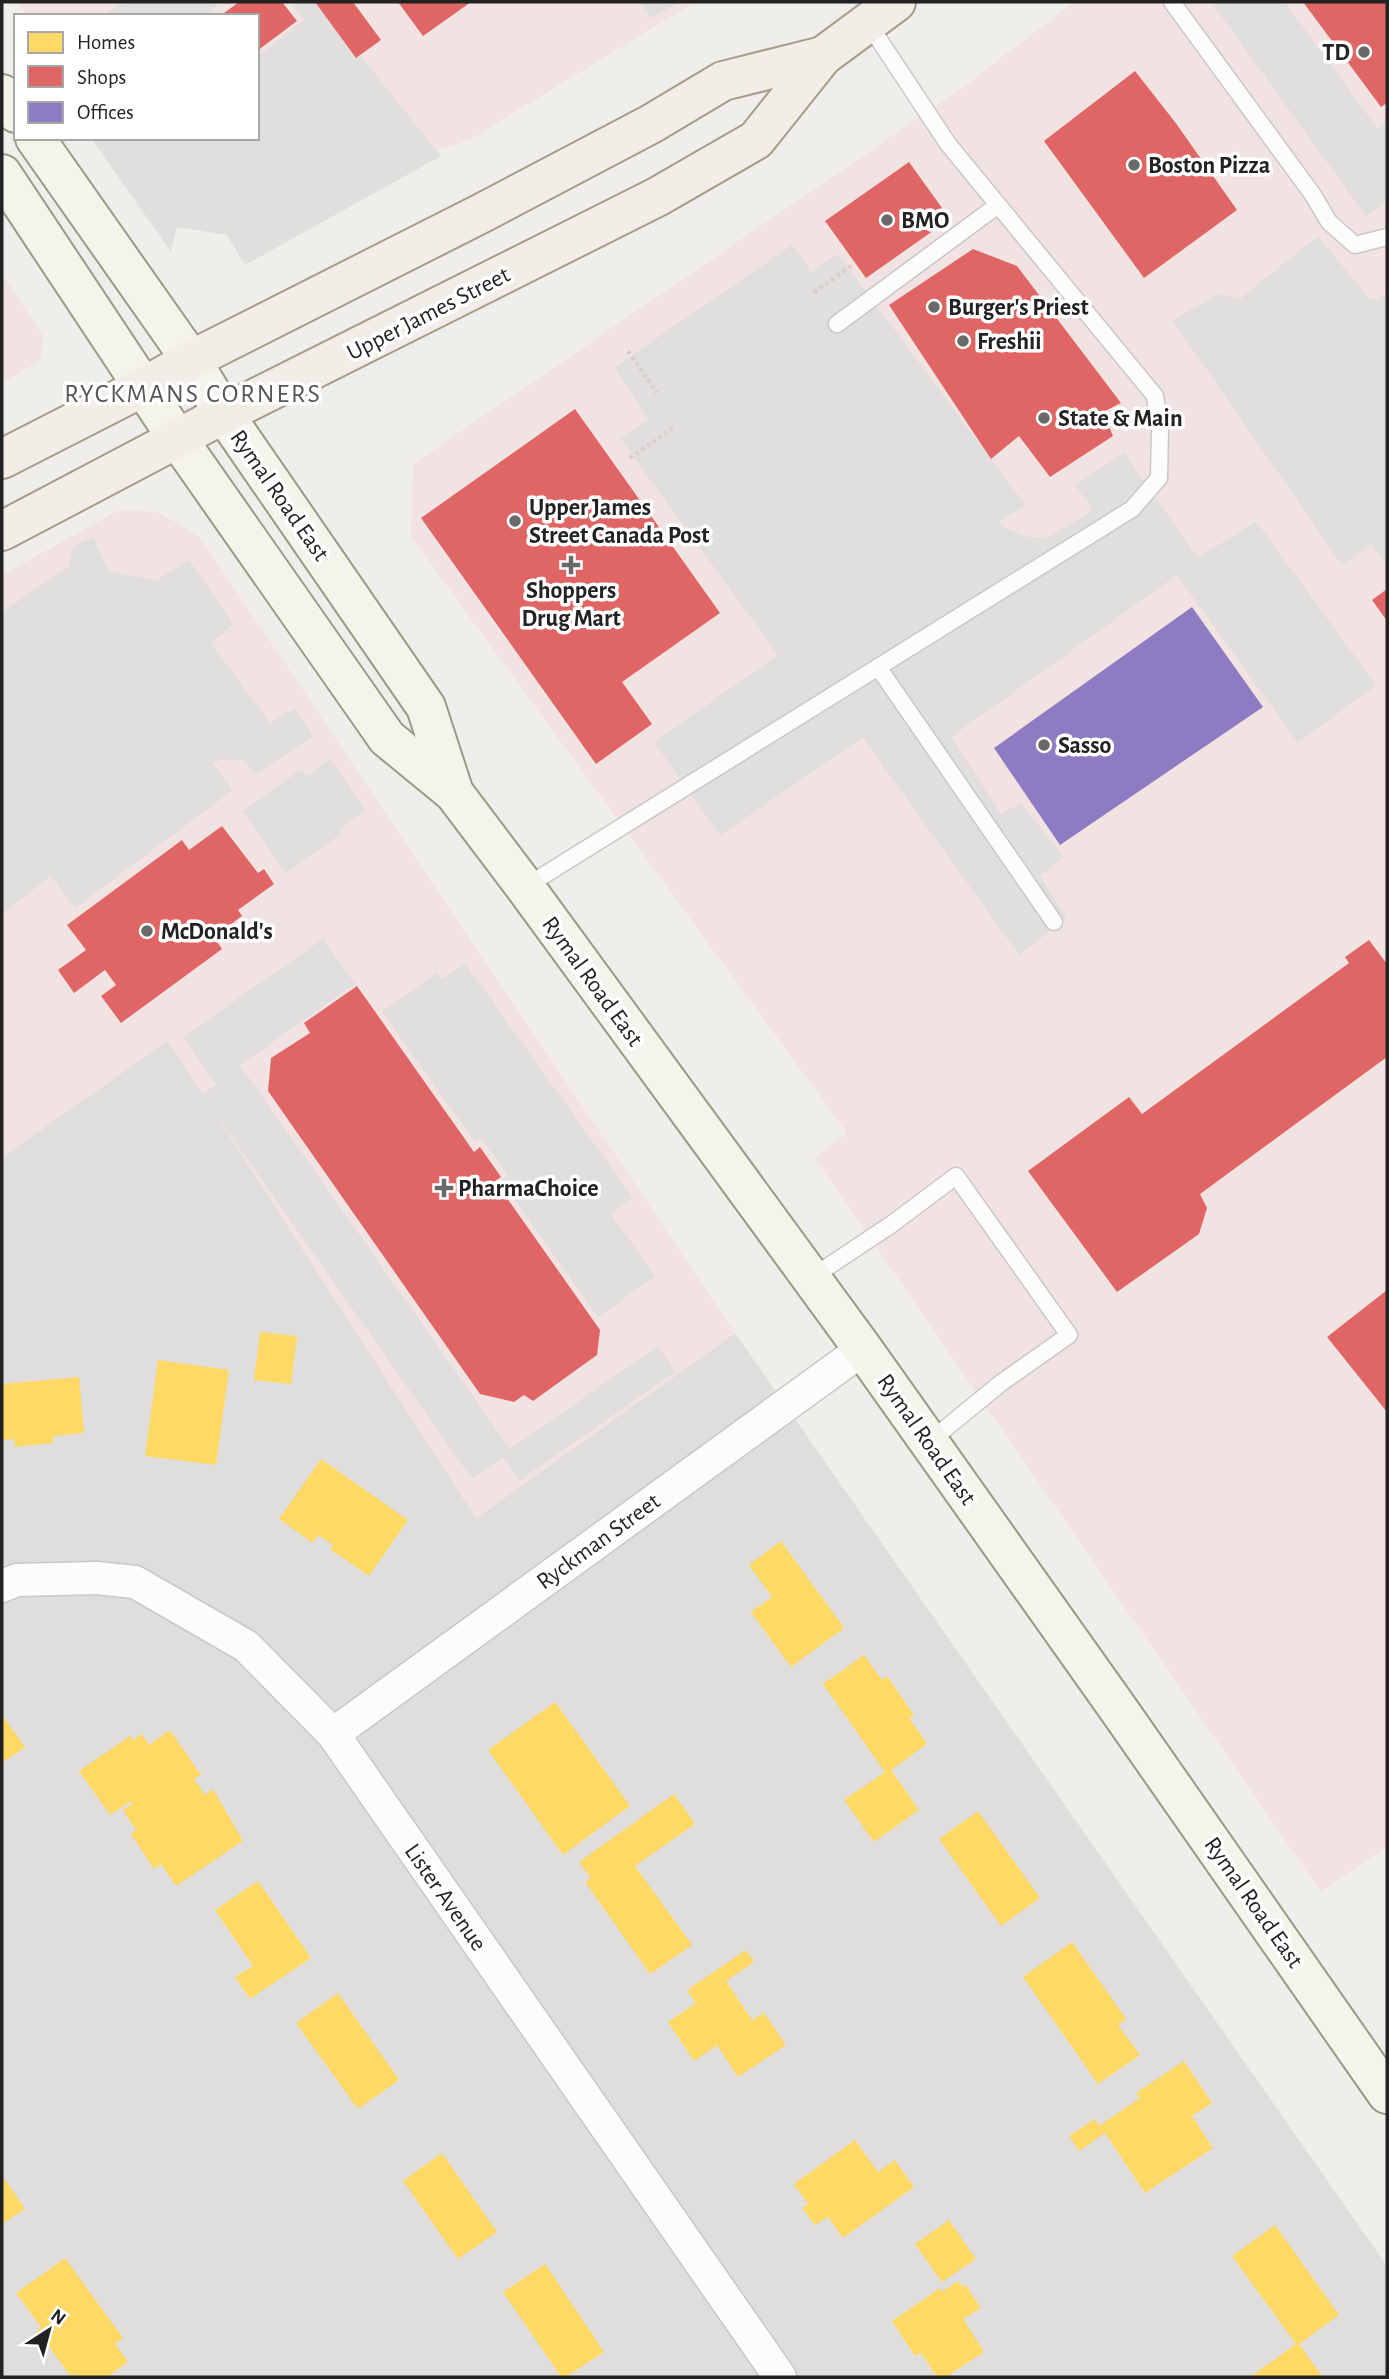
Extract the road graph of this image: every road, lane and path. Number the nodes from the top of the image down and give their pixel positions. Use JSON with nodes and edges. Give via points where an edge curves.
{"nodes":[{"id":1,"x":1172,"y":2,"type":"edge"},
{"id":2,"x":882,"y":12,"type":"edge"},
{"id":3,"x":822,"y":56,"type":"junction"},
{"id":4,"x":2,"y":94,"type":"edge"},
{"id":5,"x":14,"y":110,"type":"edge"},
{"id":6,"x":36,"y":140,"type":"edge"},
{"id":7,"x":2,"y":174,"type":"edge"},
{"id":8,"x":998,"y":205,"type":"junction"},
{"id":9,"x":1387,"y":237,"type":"edge"},
{"id":10,"x":853,"y":265,"type":"dead end"},
{"id":11,"x":814,"y":292,"type":"dead end"},
{"id":12,"x":837,"y":324,"type":"dead end"},
{"id":13,"x":628,"y":351,"type":"dead end"},
{"id":14,"x":191,"y":360,"type":"junction"},
{"id":15,"x":145,"y":386,"type":"junction"},
{"id":16,"x":657,"y":393,"type":"dead end"},
{"id":17,"x":224,"y":414,"type":"junction"},
{"id":18,"x":673,"y":428,"type":"dead end"},
{"id":19,"x":177,"y":438,"type":"junction"},
{"id":20,"x":631,"y":457,"type":"dead end"},
{"id":21,"x":2,"y":459,"type":"edge"},
{"id":22,"x":2,"y":531,"type":"edge"},
{"id":23,"x":878,"y":667,"type":"junction"},
{"id":24,"x":454,"y":793,"type":"junction"},
{"id":25,"x":525,"y":887,"type":"junction"},
{"id":26,"x":1054,"y":922,"type":"dead end"},
{"id":27,"x":811,"y":1278,"type":"junction"},
{"id":28,"x":863,"y":1349,"type":"junction"},
{"id":29,"x":928,"y":1443,"type":"junction"},
{"id":30,"x":2,"y":1586,"type":"edge"},
{"id":31,"x":333,"y":1734,"type":"junction"},
{"id":32,"x":1387,"y":2094,"type":"edge"},
{"id":33,"x":780,"y":2377,"type":"edge"}],
"edges":[{"from":1,"to":9,"type":"lane","via":[[1329,222],[1355,245]]},
{"from":2,"to":3,"type":"main road","name":"Upper James Street"},
{"from":2,"to":8,"type":"lane","via":[[948,144]]},
{"from":3,"to":14,"type":"main road","name":"Upper James Street","via":[[723,81],[482,213]]},
{"from":3,"to":17,"type":"main road","name":"Upper James Street","via":[[756,140],[657,197]]},
{"from":4,"to":5,"type":"main road"},
{"from":6,"to":14,"type":"main road","name":"Rymal Road East"},
{"from":7,"to":15,"type":"main road","name":"Rymal Road East"},
{"from":8,"to":12,"type":"lane"},
{"from":8,"to":23,"type":"lane","via":[[1155,396],[1159,478],[1132,509]]},
{"from":10,"to":11,"type":"path"},
{"from":13,"to":16,"type":"path"},
{"from":14,"to":15,"type":"main road","name":"Upper James Street"},
{"from":14,"to":17,"type":"main road","name":"Rymal Road East"},
{"from":15,"to":19,"type":"main road","name":"Rymal Road East"},
{"from":15,"to":21,"type":"main road","name":"Upper James Street"},
{"from":17,"to":19,"type":"main road","name":"Upper James Street"},
{"from":17,"to":24,"type":"main road","name":"Rymal Road East","via":[[426,707]]},
{"from":18,"to":20,"type":"path"},
{"from":19,"to":22,"type":"main road","name":"Upper James Street"},
{"from":19,"to":24,"type":"main road","name":"Rymal Road East","via":[[387,738]]},
{"from":23,"to":25,"type":"lane"},
{"from":23,"to":26,"type":"lane"},
{"from":24,"to":25,"type":"main road","name":"Rymal Road East"},
{"from":25,"to":27,"type":"main road","name":"Rymal Road East"},
{"from":27,"to":28,"type":"main road","name":"Rymal Road East"},
{"from":27,"to":29,"type":"lane","via":[[956,1177],[1045,1301],[1069,1335]]},
{"from":28,"to":29,"type":"main road","name":"Rymal Road East"},
{"from":28,"to":31,"type":"street","name":"Ryckman Street"},
{"from":29,"to":32,"type":"main road","name":"Rymal Road East"},
{"from":30,"to":31,"type":"street","name":"Lister Avenue","via":[[17,1580],[135,1582],[246,1646]]},
{"from":31,"to":33,"type":"street","name":"Lister Avenue"}]}
